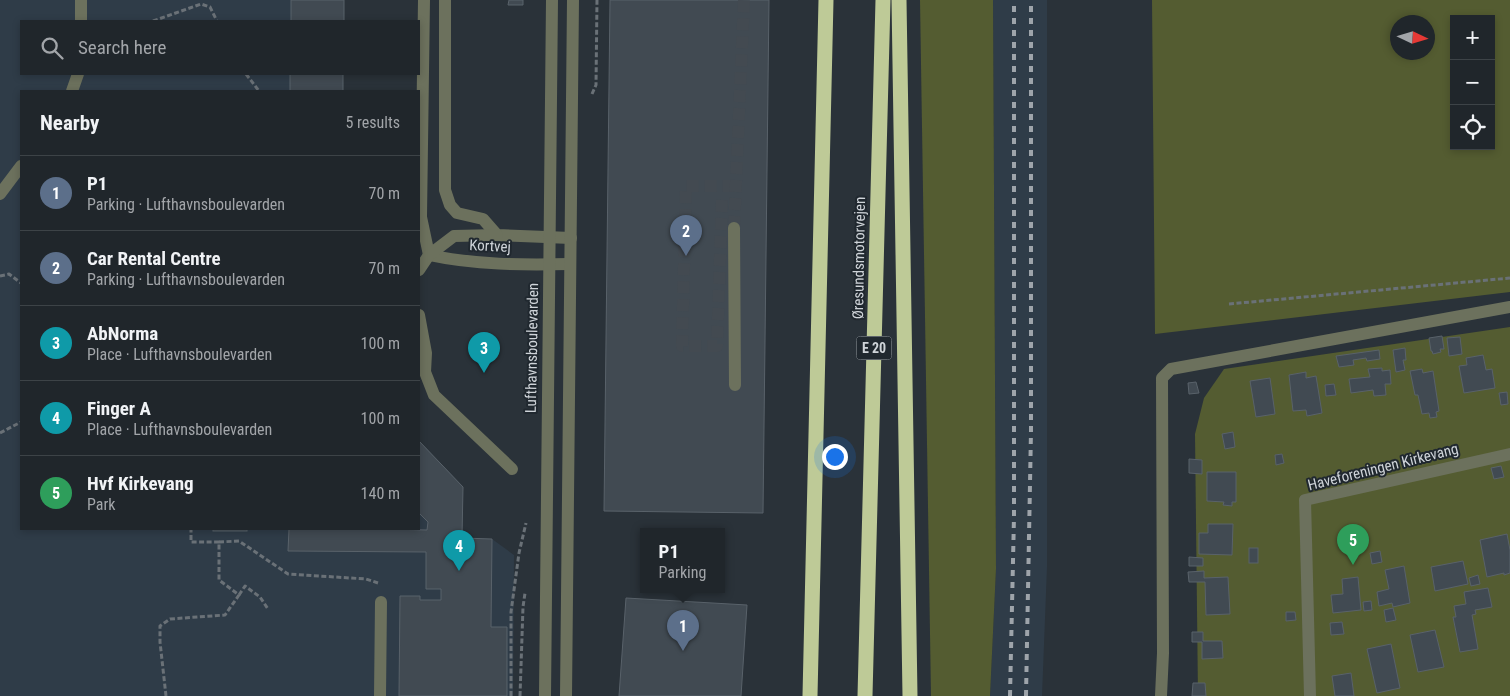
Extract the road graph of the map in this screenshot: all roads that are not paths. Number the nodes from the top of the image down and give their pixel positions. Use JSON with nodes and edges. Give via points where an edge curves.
{"nodes":[{"id":1,"x":81,"y":0,"type":"edge"},
{"id":2,"x":424,"y":0,"type":"edge"},
{"id":3,"x":445,"y":0,"type":"edge"},
{"id":4,"x":552,"y":0,"type":"edge"},
{"id":5,"x":573,"y":0,"type":"edge"},
{"id":6,"x":826,"y":0,"type":"edge"},
{"id":7,"x":883,"y":0,"type":"edge"},
{"id":8,"x":899,"y":0,"type":"edge"},
{"id":9,"x":81,"y":20,"type":"edge"},
{"id":10,"x":78,"y":75,"type":"edge"},
{"id":11,"x":72,"y":90,"type":"edge"},
{"id":12,"x":20,"y":167,"type":"edge"},
{"id":13,"x":0,"y":194,"type":"edge"},
{"id":14,"x":734,"y":228,"type":"tunnel mouth"},
{"id":15,"x":497,"y":235,"type":"junction"},
{"id":16,"x":549,"y":237,"type":"junction"},
{"id":17,"x":571,"y":238,"type":"junction"},
{"id":18,"x":429,"y":255,"type":"junction"},
{"id":19,"x":550,"y":264,"type":"junction"},
{"id":20,"x":570,"y":264,"type":"junction"},
{"id":21,"x":420,"y":268,"type":"edge"},
{"id":22,"x":1510,"y":307,"type":"edge"},
{"id":23,"x":420,"y":320,"type":"edge"},
{"id":24,"x":735,"y":385,"type":"dead end"},
{"id":25,"x":1510,"y":454,"type":"edge"},
{"id":26,"x":512,"y":469,"type":"dead end"},
{"id":27,"x":381,"y":602,"type":"dead end"},
{"id":28,"x":380,"y":696,"type":"edge"},
{"id":29,"x":545,"y":696,"type":"edge"},
{"id":30,"x":566,"y":696,"type":"edge"},
{"id":31,"x":810,"y":696,"type":"edge"},
{"id":32,"x":865,"y":696,"type":"edge"},
{"id":33,"x":910,"y":696,"type":"edge"},
{"id":34,"x":1162,"y":696,"type":"edge"},
{"id":35,"x":1310,"y":696,"type":"edge"}],
"edges":[{"from":1,"to":9,"type":"street"},
{"from":2,"to":18,"type":"street","via":[[421,217]]},
{"from":3,"to":15,"type":"street","via":[[445,190],[450,205],[457,213],[483,218]]},
{"from":4,"to":16,"type":"street","name":"Lufthavnsboulevarden"},
{"from":5,"to":17,"type":"street"},
{"from":6,"to":31,"type":"highway"},
{"from":7,"to":32,"type":"highway","name":"Øresundsmotorvejen","number":"E 20"},
{"from":8,"to":33,"type":"highway"},
{"from":10,"to":11,"type":"street"},
{"from":12,"to":13,"type":"street"},
{"from":14,"to":24,"type":"street"},
{"from":15,"to":16,"type":"street"},
{"from":15,"to":18,"type":"street","via":[[454,236]]},
{"from":16,"to":17,"type":"street"},
{"from":16,"to":19,"type":"street","name":"Lufthavnsboulevarden"},
{"from":17,"to":20,"type":"street"},
{"from":18,"to":19,"type":"street","name":"Kortvej","via":[[456,261]]},
{"from":18,"to":21,"type":"street"},
{"from":19,"to":20,"type":"street","name":"Kortvej"},
{"from":19,"to":29,"type":"street","name":"Lufthavnsboulevarden"},
{"from":20,"to":30,"type":"street"},
{"from":22,"to":34,"type":"street","via":[[1172,369],[1162,378]]},
{"from":23,"to":26,"type":"street","via":[[426,353],[425,372],[434,395]]},
{"from":25,"to":35,"type":"street","name":"Haveforeningen Kirkevang","via":[[1305,500]]},
{"from":27,"to":28,"type":"street"}]}
